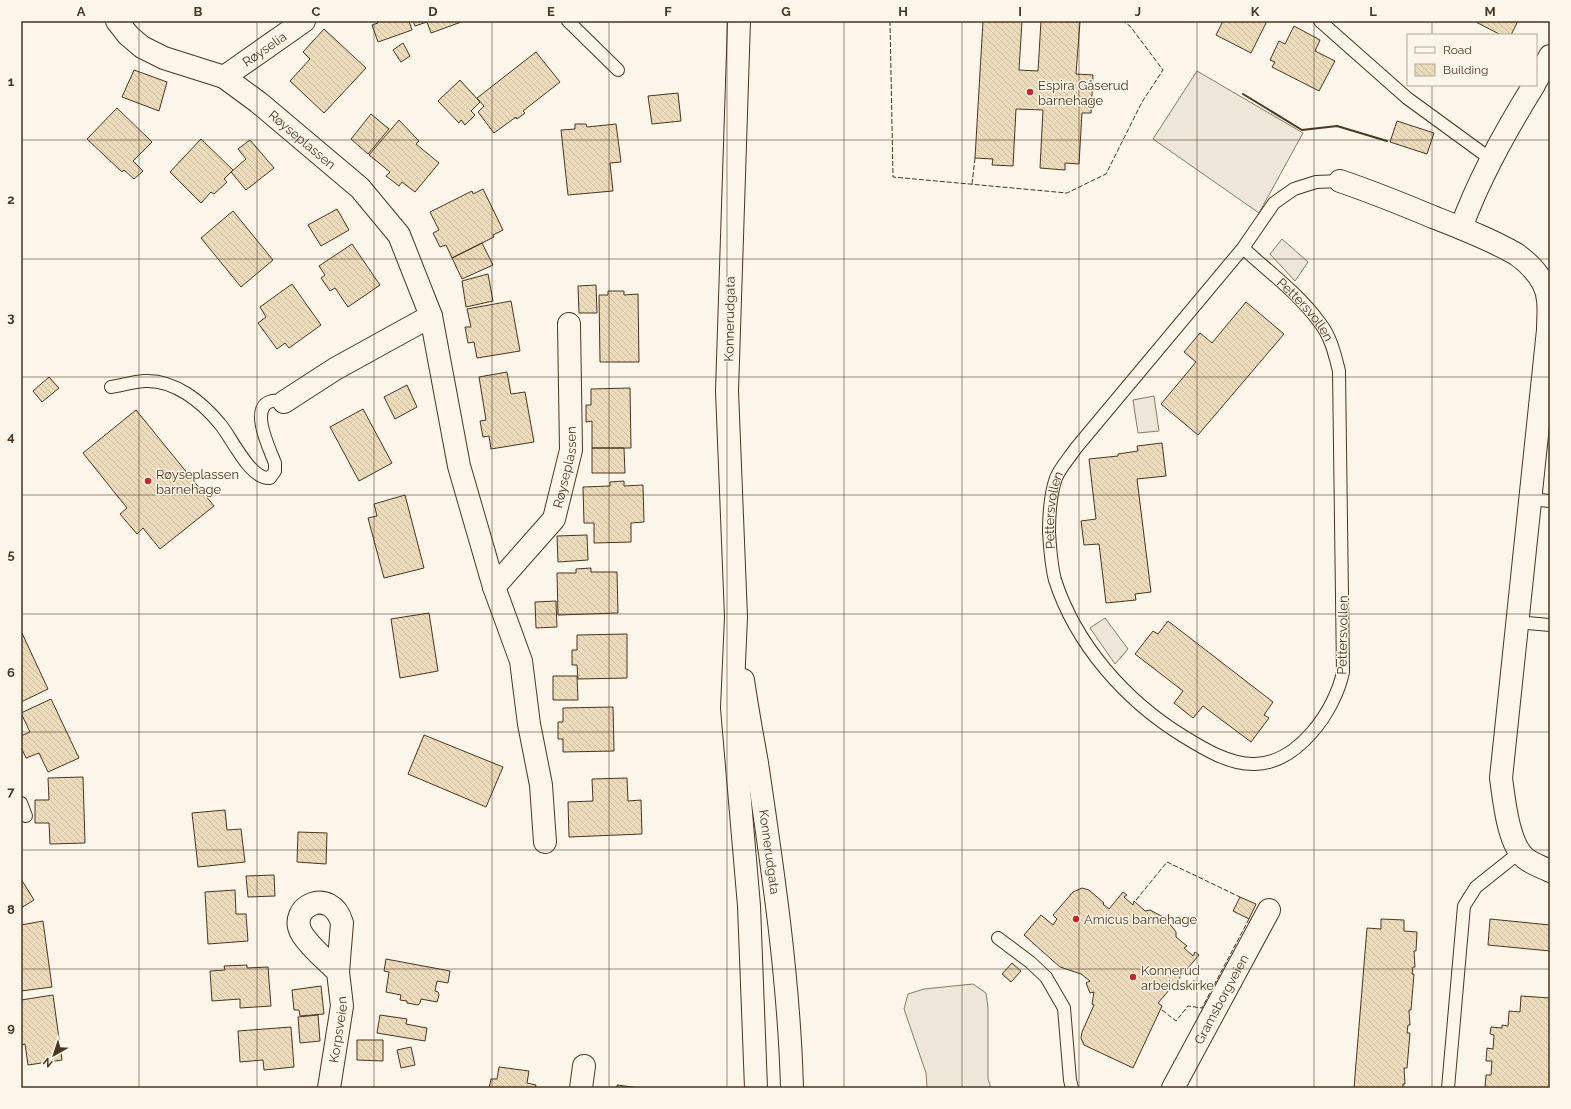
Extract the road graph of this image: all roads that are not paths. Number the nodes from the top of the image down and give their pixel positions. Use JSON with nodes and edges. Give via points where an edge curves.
{"nodes":[{"id":1,"x":117,"y":21,"type":"edge"},
{"id":2,"x":304,"y":21,"type":"edge"},
{"id":3,"x":568,"y":21,"type":"edge"},
{"id":4,"x":739,"y":21,"type":"edge"},
{"id":5,"x":1320,"y":21,"type":"edge"},
{"id":6,"x":1550,"y":56,"type":"edge"},
{"id":7,"x":618,"y":70,"type":"dead end"},
{"id":8,"x":224,"y":77,"type":"junction"},
{"id":9,"x":1537,"y":80,"type":"edge"},
{"id":10,"x":1533,"y":86,"type":"edge"},
{"id":11,"x":1492,"y":160,"type":"junction"},
{"id":12,"x":1340,"y":181,"type":"joint"},
{"id":13,"x":1461,"y":228,"type":"junction"},
{"id":14,"x":1243,"y":248,"type":"junction"},
{"id":15,"x":431,"y":316,"type":"junction"},
{"id":16,"x":569,"y":324,"type":"dead end"},
{"id":17,"x":111,"y":387,"type":"dead end"},
{"id":18,"x":284,"y":402,"type":"joint"},
{"id":19,"x":1529,"y":499,"type":"junction"},
{"id":20,"x":1550,"y":501,"type":"edge"},
{"id":21,"x":494,"y":587,"type":"junction"},
{"id":22,"x":736,"y":617,"type":"junction"},
{"id":23,"x":1516,"y":622,"type":"junction"},
{"id":24,"x":1550,"y":625,"type":"edge"},
{"id":25,"x":21,"y":803,"type":"edge"},
{"id":26,"x":26,"y":816,"type":"dead end"},
{"id":27,"x":545,"y":842,"type":"dead end"},
{"id":28,"x":1520,"y":852,"type":"junction"},
{"id":29,"x":1550,"y":871,"type":"edge"},
{"id":30,"x":1268,"y":910,"type":"dead end"},
{"id":31,"x":998,"y":938,"type":"dead end"},
{"id":32,"x":338,"y":972,"type":"dead end"},
{"id":33,"x":584,"y":1066,"type":"dead end"},
{"id":34,"x":328,"y":1088,"type":"edge"},
{"id":35,"x":581,"y":1088,"type":"edge"},
{"id":36,"x":756,"y":1088,"type":"edge"},
{"id":37,"x":792,"y":1088,"type":"edge"},
{"id":38,"x":1072,"y":1088,"type":"edge"},
{"id":39,"x":1172,"y":1088,"type":"edge"},
{"id":40,"x":1448,"y":1088,"type":"edge"}],
"edges":[{"from":1,"to":8,"type":"street","name":"Røyseplassen","via":[[142,47],[164,58]]},
{"from":2,"to":8,"type":"street","name":"Røyselia"},
{"from":3,"to":7,"type":"lane"},
{"from":4,"to":22,"type":"street","name":"Konnerudgata","via":[[727,391]]},
{"from":5,"to":11,"type":"lane","via":[[1407,98]]},
{"from":6,"to":9,"type":"street"},
{"from":8,"to":15,"type":"street","name":"Røyseplassen","via":[[264,106],[360,188],[399,235]]},
{"from":10,"to":11,"type":"street"},
{"from":11,"to":13,"type":"street","via":[[1473,193]]},
{"from":12,"to":13,"type":"street","name":"Pettersvollen"},
{"from":12,"to":14,"type":"lane","name":"Pettersvollen","via":[[1316,182],[1294,189],[1274,203]]},
{"from":13,"to":19,"type":"street","name":"Pettersvollen","via":[[1517,255],[1532,268],[1547,291],[1548,330]]},
{"from":14,"to":14,"type":"lane","name":"Pettersvollen","via":[[1076,448],[1056,478],[1049,512],[1055,579],[1072,620],[1098,660],[1150,714],[1172,729],[1226,759],[1243,764],[1255,764],[1272,762],[1295,750],[1317,725],[1340,684],[1344,655],[1339,379],[1333,348],[1321,323],[1296,296]]},
{"from":15,"to":18,"type":"street","via":[[334,369]]},
{"from":15,"to":21,"type":"street","name":"Røyseplassen","via":[[459,466]]},
{"from":16,"to":21,"type":"street","name":"Røyseplassen","via":[[571,450],[554,519]]},
{"from":17,"to":18,"type":"lane","via":[[145,381],[181,390],[205,408],[220,424],[254,472],[264,478],[270,478],[275,471],[275,463],[260,420],[260,411],[271,401]]},
{"from":19,"to":20,"type":"lane"},
{"from":19,"to":23,"type":"street","name":"Pettersvollen"},
{"from":21,"to":27,"type":"street","name":"Røyseplassen","via":[[521,661],[529,724],[541,785]]},
{"from":22,"to":36,"type":"street","name":"Konnerudgata","via":[[732,708],[749,906]]},
{"from":22,"to":37,"type":"street","name":"Konnerudgata","via":[[782,951]]},
{"from":23,"to":24,"type":"lane"},
{"from":23,"to":28,"type":"street","name":"Pettersvollen","via":[[1500,778],[1509,827]]},
{"from":25,"to":26,"type":"lane"},
{"from":28,"to":29,"type":"street","name":"Pettersvollen","via":[[1525,858]]},
{"from":28,"to":40,"type":"lane","via":[[1476,887],[1464,906]]},
{"from":30,"to":39,"type":"street","name":"Gramsborgveien"},
{"from":31,"to":38,"type":"lane","via":[[1046,977],[1064,1008]]},
{"from":32,"to":34,"type":"street","name":"Korpsveien","via":[[342,1006]]},
{"from":33,"to":35,"type":"street"}]}
